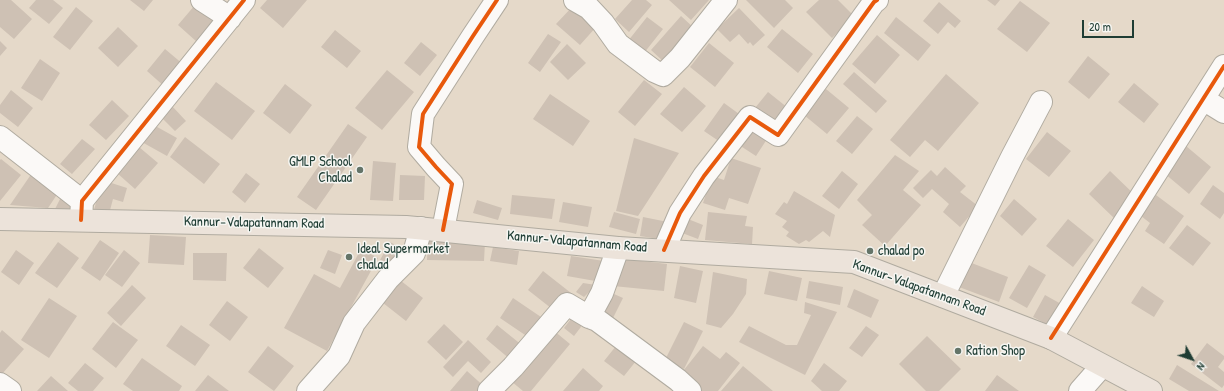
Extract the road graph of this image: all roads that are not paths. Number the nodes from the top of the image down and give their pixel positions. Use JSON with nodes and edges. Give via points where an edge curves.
{"nodes":[{"id":1,"x":202,"y":0,"type":"edge"},
{"id":2,"x":244,"y":0,"type":"edge"},
{"id":3,"x":497,"y":0,"type":"edge"},
{"id":4,"x":575,"y":0,"type":"edge"},
{"id":5,"x":726,"y":0,"type":"edge"},
{"id":6,"x":874,"y":1,"type":"edge"},
{"id":7,"x":230,"y":18,"type":"junction"},
{"id":8,"x":1224,"y":66,"type":"edge"},
{"id":9,"x":1203,"y":99,"type":"junction"},
{"id":10,"x":1041,"y":102,"type":"dead end"},
{"id":11,"x":1224,"y":112,"type":"edge"},
{"id":12,"x":0,"y":137,"type":"edge"},
{"id":13,"x":82,"y":210,"type":"junction"},
{"id":14,"x":0,"y":219,"type":"edge"},
{"id":15,"x":421,"y":228,"type":"junction"},
{"id":16,"x":442,"y":230,"type":"junction"},
{"id":17,"x":618,"y":248,"type":"junction"},
{"id":18,"x":664,"y":250,"type":"junction"},
{"id":19,"x":943,"y":296,"type":"junction"},
{"id":20,"x":589,"y":317,"type":"junction"},
{"id":21,"x":1051,"y":338,"type":"junction"},
{"id":22,"x":1102,"y":366,"type":"junction"},
{"id":23,"x":0,"y":384,"type":"edge"},
{"id":24,"x":10,"y":391,"type":"edge"},
{"id":25,"x":308,"y":391,"type":"edge"},
{"id":26,"x":489,"y":391,"type":"edge"},
{"id":27,"x":690,"y":391,"type":"edge"},
{"id":28,"x":1080,"y":391,"type":"edge"},
{"id":29,"x":1151,"y":391,"type":"edge"}],
"edges":[{"from":1,"to":7,"type":"street"},
{"from":2,"to":7,"type":"street"},
{"from":3,"to":16,"type":"street","via":[[423,114],[419,146],[452,184]]},
{"from":4,"to":5,"type":"street","via":[[589,8],[618,44],[662,75],[680,58]]},
{"from":6,"to":18,"type":"street","via":[[778,135],[750,117],[704,176],[680,213]]},
{"from":7,"to":13,"type":"street"},
{"from":8,"to":9,"type":"street"},
{"from":9,"to":11,"type":"street"},
{"from":9,"to":21,"type":"street"},
{"from":10,"to":19,"type":"street"},
{"from":12,"to":13,"type":"street"},
{"from":13,"to":14,"type":"main road","name":"Kannur-Valapatannam Road"},
{"from":13,"to":15,"type":"main road","name":"Kannur-Valapatannam Road"},
{"from":15,"to":16,"type":"main road","name":"Kannur-Valapatannam Road"},
{"from":15,"to":25,"type":"street","via":[[414,253],[388,279],[354,323],[339,356]]},
{"from":16,"to":17,"type":"main road","name":"Kannur-Valapatannam Road"},
{"from":17,"to":18,"type":"main road","name":"Kannur-Valapatannam Road"},
{"from":17,"to":20,"type":"street","via":[[602,293]]},
{"from":18,"to":19,"type":"main road","name":"Kannur-Valapatannam Road","via":[[854,262]]},
{"from":19,"to":21,"type":"main road","name":"Kannur-Valapatannam Road"},
{"from":20,"to":26,"type":"street","via":[[567,304]]},
{"from":20,"to":27,"type":"street","via":[[597,320]]},
{"from":21,"to":22,"type":"main road","name":"Kannur-Valapatannam Road"},
{"from":22,"to":28,"type":"street"},
{"from":22,"to":29,"type":"main road","name":"Kannur-Valapatannam Road"},
{"from":23,"to":24,"type":"street"}]}
